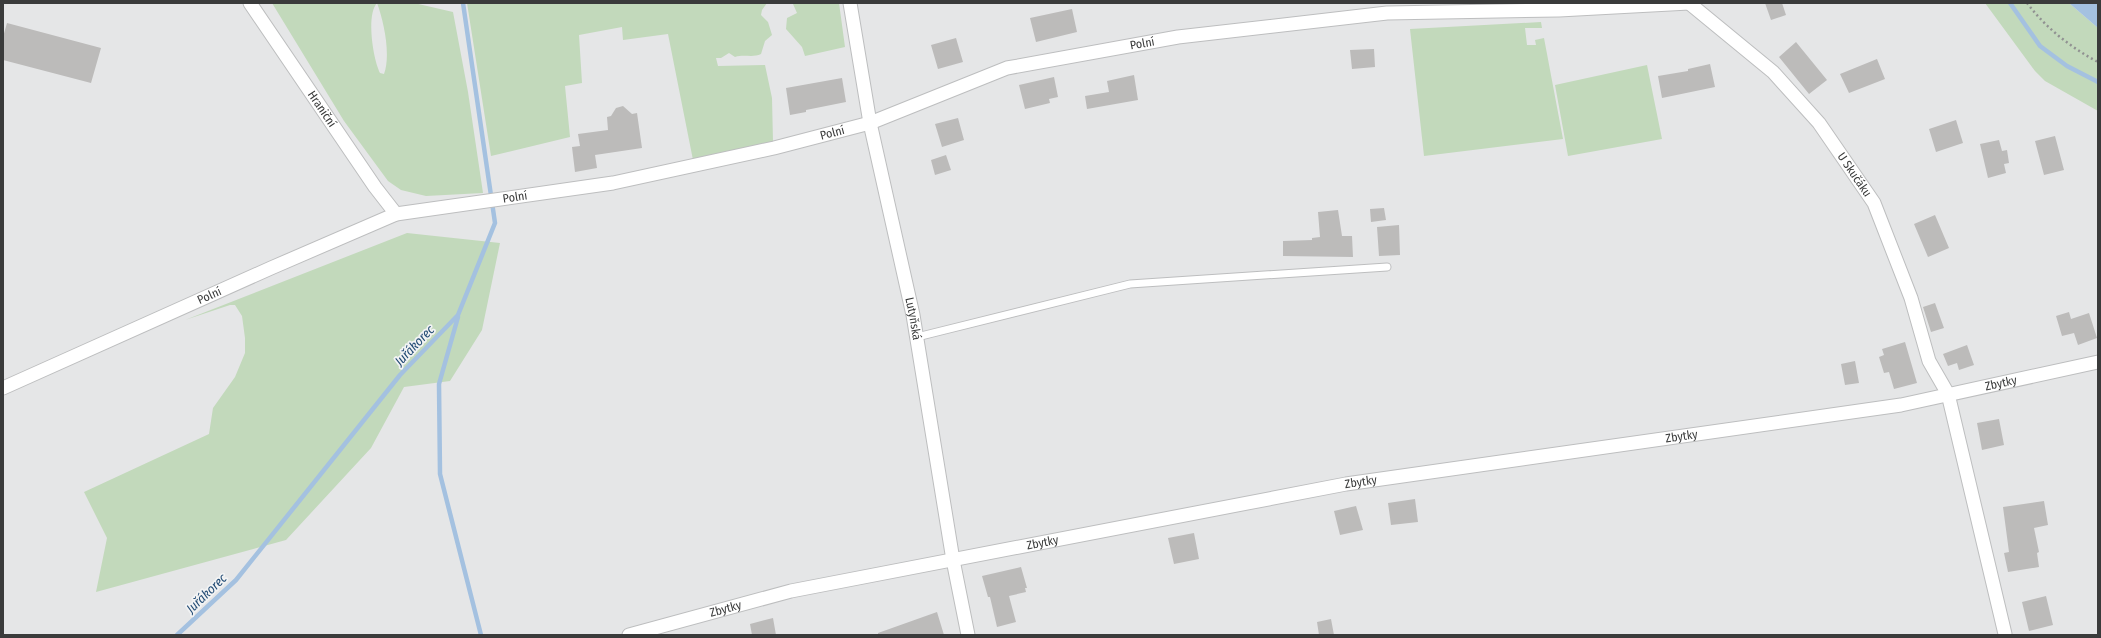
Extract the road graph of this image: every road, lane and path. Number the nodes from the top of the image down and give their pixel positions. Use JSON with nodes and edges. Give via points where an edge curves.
{"nodes":[{"id":1,"x":250,"y":3,"type":"edge"},
{"id":2,"x":850,"y":3,"type":"edge"},
{"id":3,"x":1689,"y":3,"type":"edge"},
{"id":4,"x":2027,"y":3,"type":"edge"},
{"id":5,"x":2098,"y":62,"type":"edge"},
{"id":6,"x":870,"y":123,"type":"junction"},
{"id":7,"x":396,"y":214,"type":"junction"},
{"id":8,"x":1387,"y":267,"type":"dead end"},
{"id":9,"x":916,"y":337,"type":"junction"},
{"id":10,"x":2098,"y":362,"type":"edge"},
{"id":11,"x":3,"y":388,"type":"edge"},
{"id":12,"x":1948,"y":394,"type":"junction"},
{"id":13,"x":953,"y":560,"type":"junction"},
{"id":14,"x":2005,"y":634,"type":"edge"},
{"id":15,"x":629,"y":635,"type":"edge"},
{"id":16,"x":968,"y":635,"type":"edge"}],
"edges":[{"from":1,"to":7,"type":"street","name":"Hraniční"},
{"from":2,"to":6,"type":"street","name":"Lutyňská"},
{"from":3,"to":6,"type":"street","name":"Polní","via":[[1559,10],[1387,13],[1178,36],[1007,68]]},
{"from":3,"to":12,"type":"street","name":"U Skučáku","via":[[1773,72],[1819,123],[1874,203],[1911,298],[1929,361]]},
{"from":4,"to":5,"type":"path","via":[[2036,15],[2075,49]]},
{"from":6,"to":7,"type":"street","name":"Polní","via":[[774,148],[612,183]]},
{"from":6,"to":9,"type":"street","name":"Lutyňská"},
{"from":7,"to":11,"type":"street","name":"Polní"},
{"from":8,"to":9,"type":"lane","via":[[1130,284]]},
{"from":9,"to":13,"type":"street","name":"Lutyňská"},
{"from":10,"to":12,"type":"street","name":"Zbytky"},
{"from":12,"to":13,"type":"street","name":"Zbytky","via":[[1901,405],[1346,484]]},
{"from":12,"to":14,"type":"street","name":"U Skučáku"},
{"from":13,"to":15,"type":"street","name":"Zbytky","via":[[791,591]]},
{"from":13,"to":16,"type":"street","name":"Lutyňská"}]}
